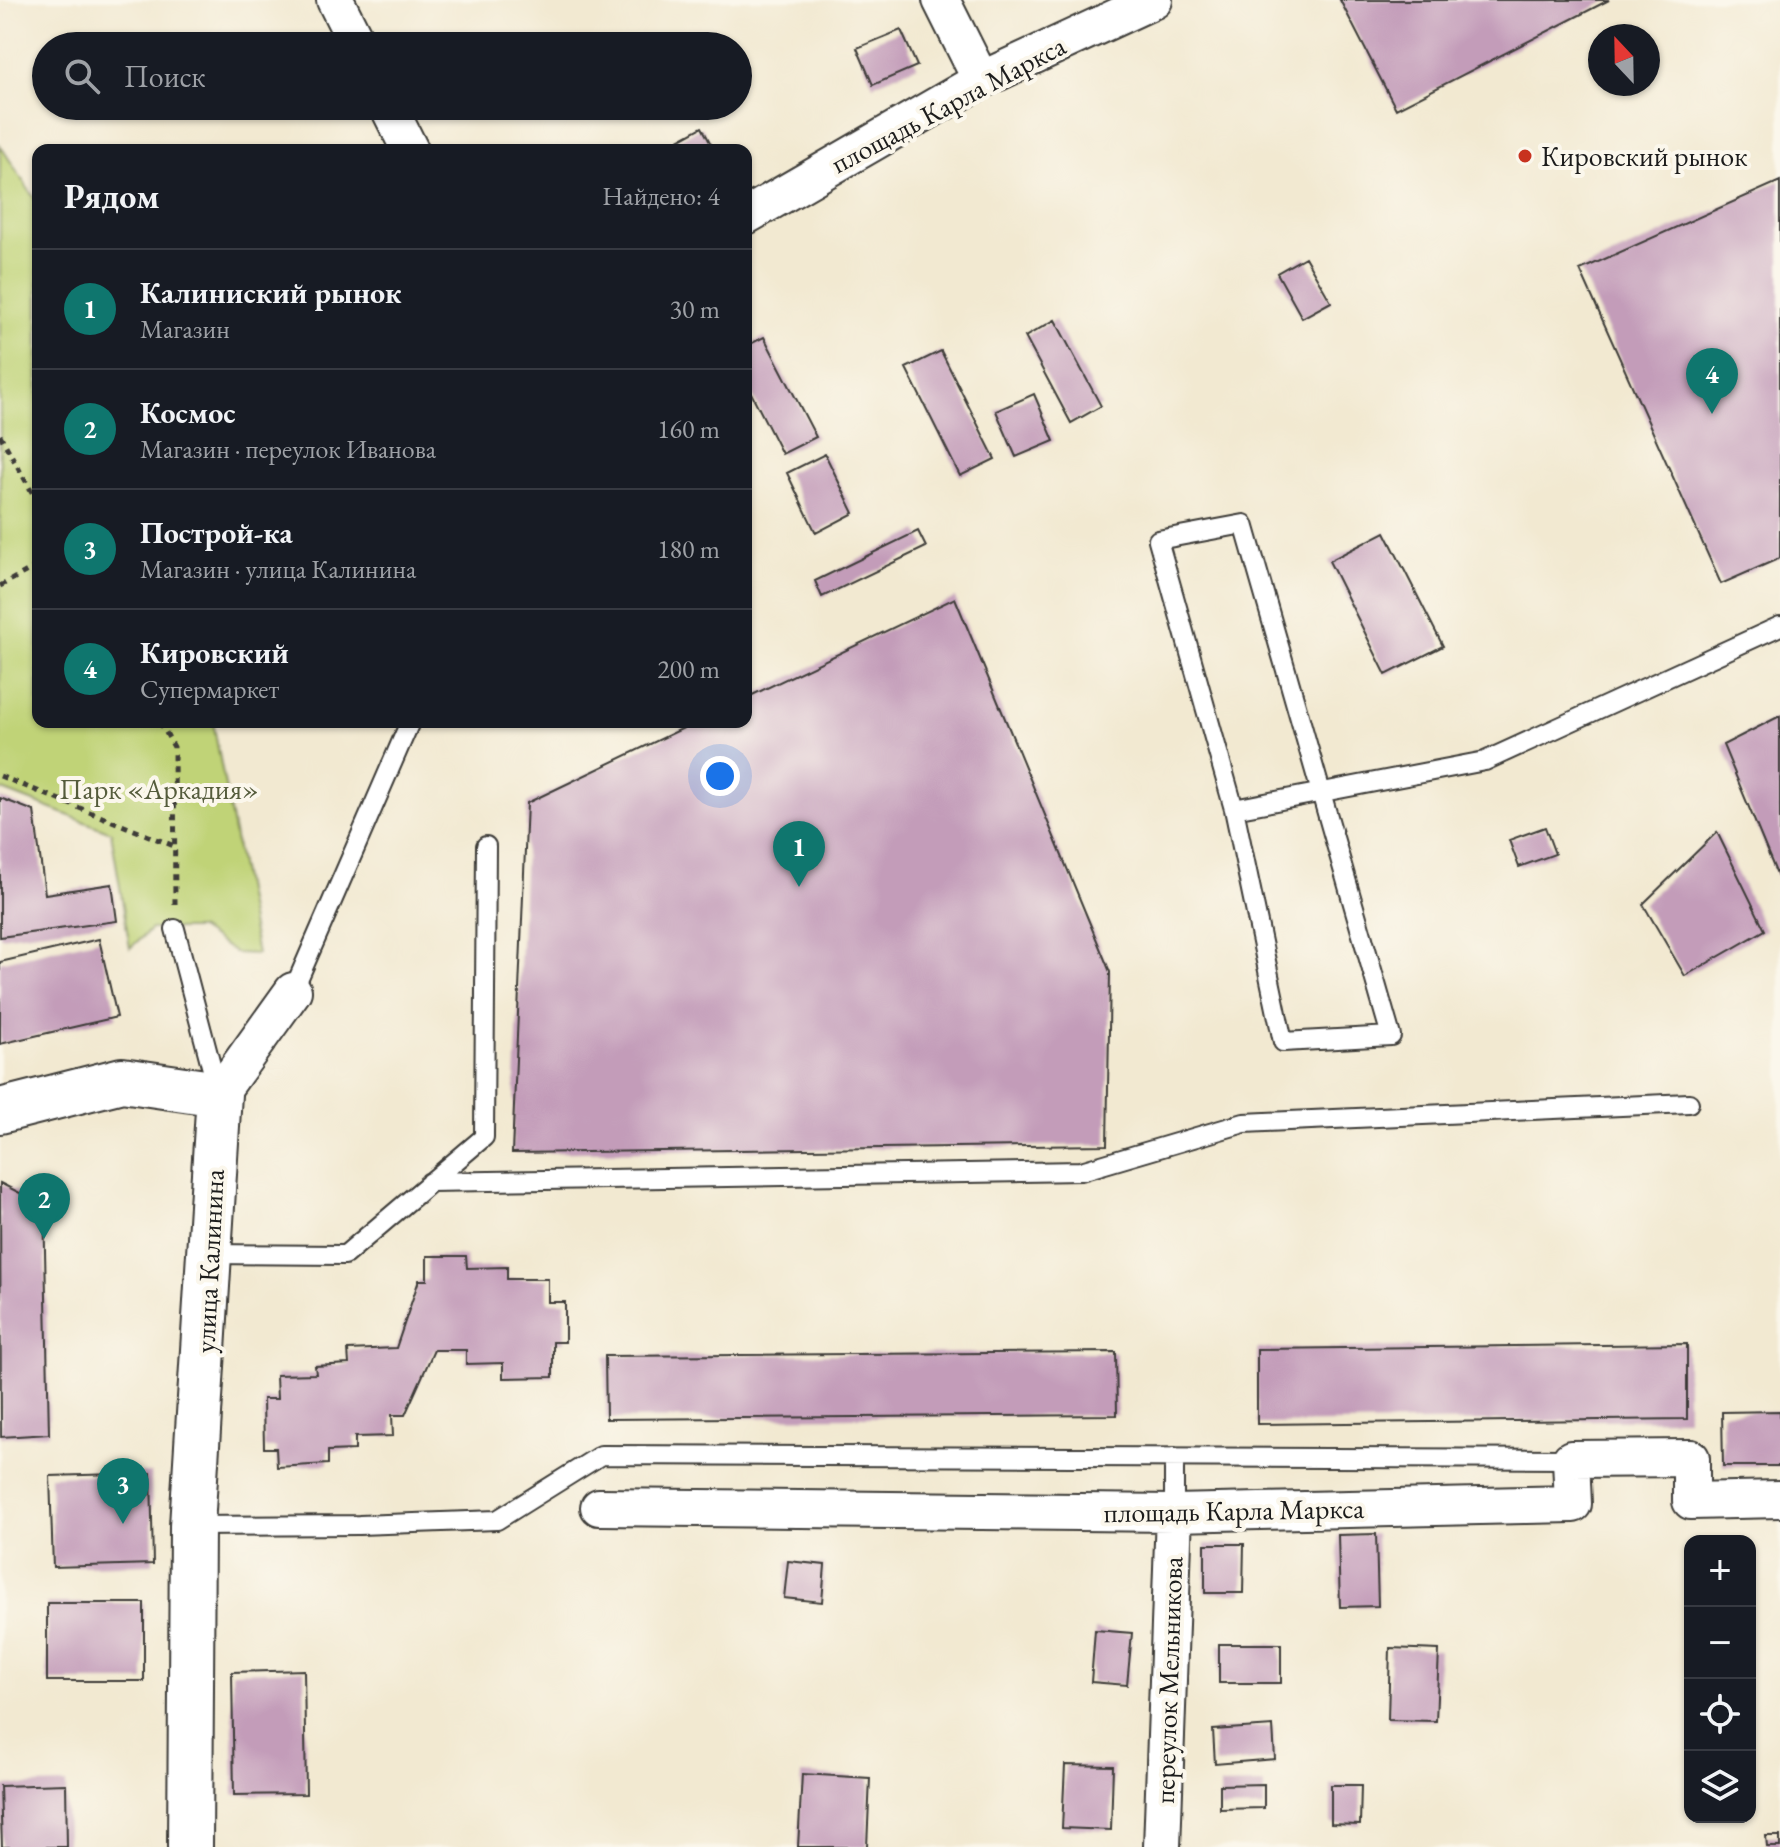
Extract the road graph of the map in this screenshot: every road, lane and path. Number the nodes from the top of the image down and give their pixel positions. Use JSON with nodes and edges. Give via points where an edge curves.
{"nodes":[{"id":1,"x":335,"y":0,"type":"edge"},
{"id":2,"x":941,"y":0,"type":"edge"},
{"id":3,"x":1154,"y":0,"type":"edge"},
{"id":4,"x":351,"y":32,"type":"edge"},
{"id":5,"x":981,"y":80,"type":"junction"},
{"id":6,"x":395,"y":120,"type":"edge"},
{"id":7,"x":407,"y":144,"type":"edge"},
{"id":8,"x":752,"y":213,"type":"edge"},
{"id":9,"x":0,"y":435,"type":"edge"},
{"id":10,"x":32,"y":492,"type":"edge"},
{"id":11,"x":32,"y":568,"type":"edge"},
{"id":12,"x":0,"y":586,"type":"edge"},
{"id":13,"x":1780,"y":626,"type":"edge"},
{"id":14,"x":163,"y":728,"type":"edge"},
{"id":15,"x":407,"y":728,"type":"edge"},
{"id":16,"x":0,"y":776,"type":"edge"},
{"id":17,"x":1321,"y":792,"type":"junction"},
{"id":18,"x":1234,"y":809,"type":"junction"},
{"id":19,"x":174,"y":846,"type":"junction"},
{"id":20,"x":486,"y":846,"type":"dead end"},
{"id":21,"x":175,"y":929,"type":"joint"},
{"id":22,"x":293,"y":991,"type":"joint"},
{"id":23,"x":219,"y":1094,"type":"junction"},
{"id":24,"x":1689,"y":1103,"type":"dead end"},
{"id":25,"x":0,"y":1111,"type":"edge"},
{"id":26,"x":430,"y":1182,"type":"junction"},
{"id":27,"x":210,"y":1254,"type":"junction"},
{"id":28,"x":1174,"y":1457,"type":"junction"},
{"id":29,"x":1571,"y":1459,"type":"junction"},
{"id":30,"x":1780,"y":1499,"type":"edge"},
{"id":31,"x":599,"y":1507,"type":"dead end"},
{"id":32,"x":1174,"y":1513,"type":"junction"},
{"id":33,"x":192,"y":1526,"type":"junction"},
{"id":34,"x":190,"y":1847,"type":"edge"},
{"id":35,"x":1162,"y":1847,"type":"edge"}],
"edges":[{"from":1,"to":4,"type":"street"},
{"from":2,"to":5,"type":"street"},
{"from":3,"to":5,"type":"street","name":"площадь Карла Маркса"},
{"from":5,"to":8,"type":"street","name":"площадь Карла Маркса"},
{"from":6,"to":7,"type":"street"},
{"from":9,"to":10,"type":"path"},
{"from":11,"to":12,"type":"path"},
{"from":13,"to":17,"type":"lane","via":[[1485,761]]},
{"from":14,"to":19,"type":"path","via":[[174,747]]},
{"from":15,"to":22,"type":"lane"},
{"from":16,"to":19,"type":"path"},
{"from":17,"to":18,"type":"lane"},
{"from":17,"to":18,"type":"lane","via":[[1391,1036],[1283,1042]]},
{"from":17,"to":18,"type":"lane","via":[[1244,524],[1158,540]]},
{"from":19,"to":21,"type":"path"},
{"from":20,"to":26,"type":"lane","via":[[484,1137]]},
{"from":21,"to":23,"type":"lane"},
{"from":22,"to":23,"type":"street"},
{"from":23,"to":25,"type":"street","via":[[122,1080]]},
{"from":23,"to":27,"type":"street","name":"улица Калинина"},
{"from":24,"to":26,"type":"lane","via":[[1244,1123],[1081,1171]]},
{"from":26,"to":27,"type":"lane","via":[[345,1255]]},
{"from":27,"to":33,"type":"street","name":"улица Калинина"},
{"from":28,"to":29,"type":"lane"},
{"from":28,"to":32,"type":"lane"},
{"from":28,"to":33,"type":"lane","via":[[601,1455],[497,1520]]},
{"from":29,"to":30,"type":"street","via":[[1691,1458],[1691,1501]]},
{"from":29,"to":32,"type":"street","name":"площадь Карла Маркса","via":[[1573,1504]]},
{"from":31,"to":32,"type":"street","name":"площадь Карла Маркса"},
{"from":32,"to":35,"type":"street","name":"переулок Мельникова"},
{"from":33,"to":34,"type":"street","name":"улица Калинина"}]}
